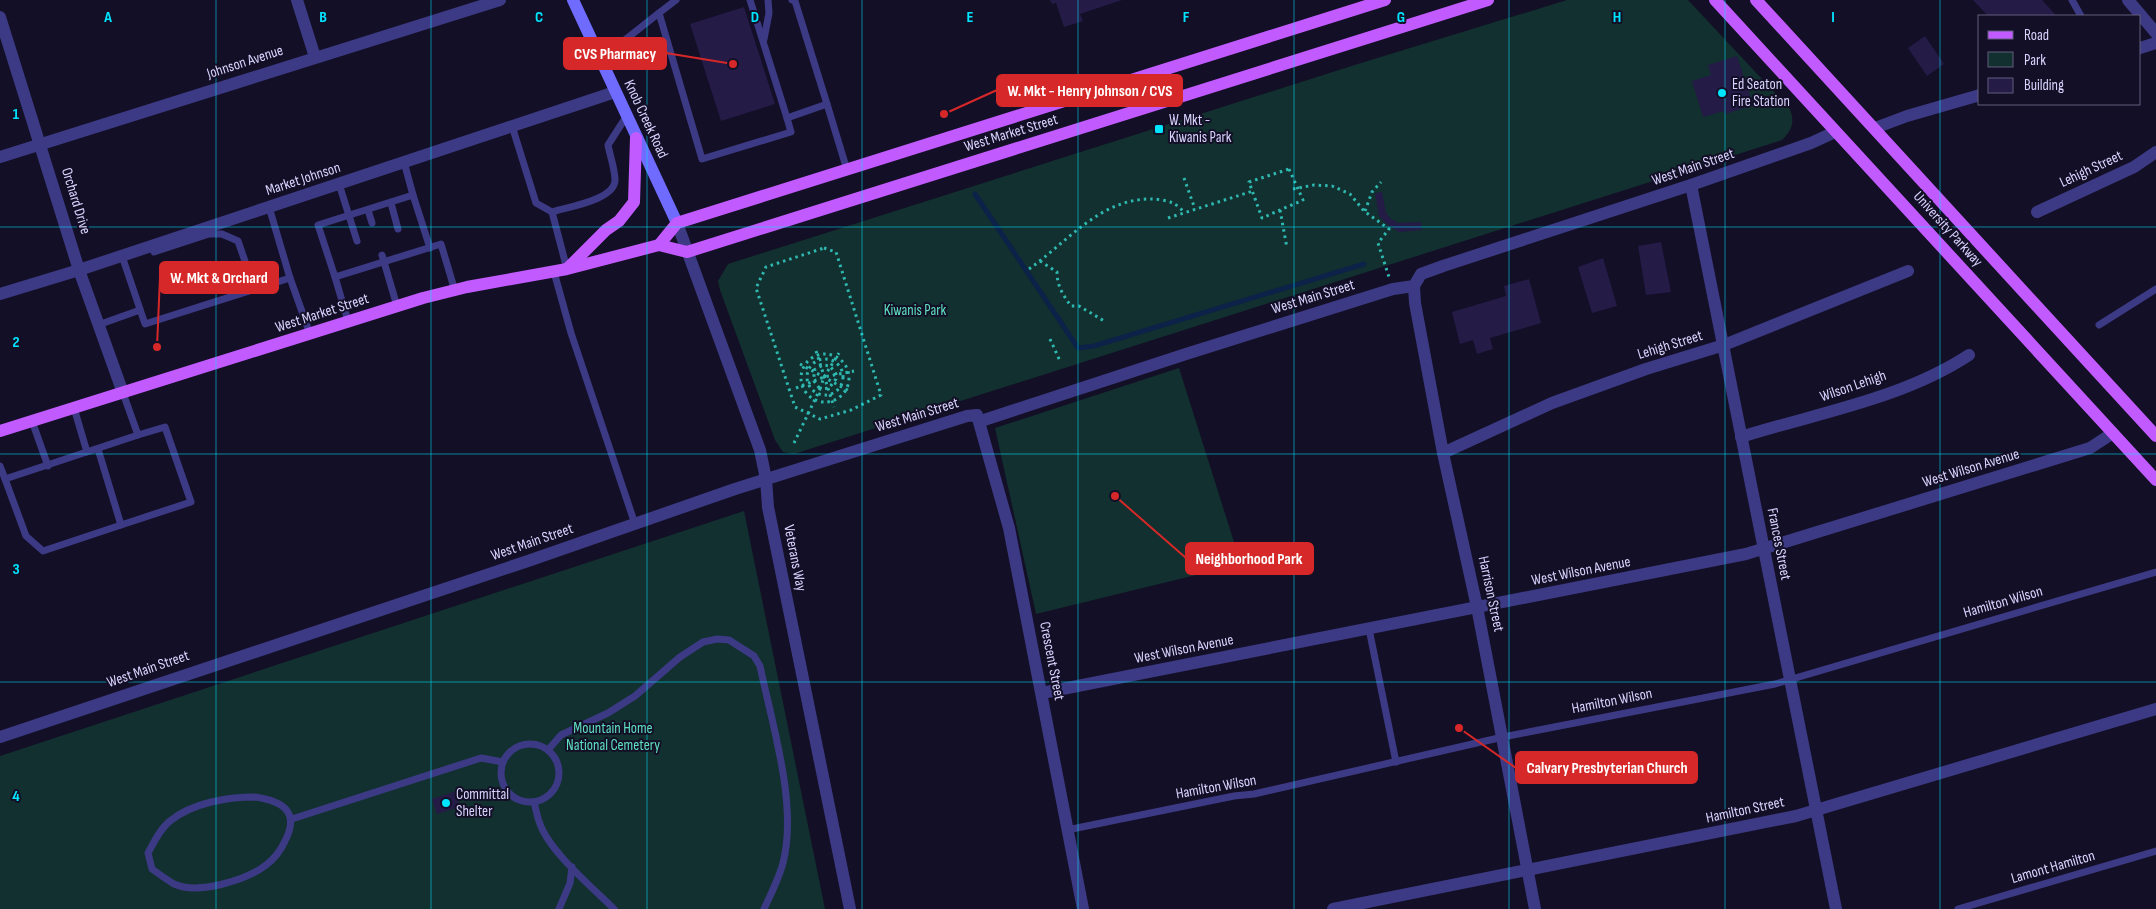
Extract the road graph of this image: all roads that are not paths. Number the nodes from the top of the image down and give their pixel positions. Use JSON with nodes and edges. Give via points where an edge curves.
{"nodes":[{"id":1,"x":297,"y":0,"type":"edge"},
{"id":2,"x":500,"y":0,"type":"edge"},
{"id":3,"x":573,"y":0,"type":"edge"},
{"id":4,"x":676,"y":0,"type":"edge"},
{"id":5,"x":750,"y":0,"type":"edge"},
{"id":6,"x":768,"y":0,"type":"edge"},
{"id":7,"x":792,"y":0,"type":"edge"},
{"id":8,"x":1385,"y":0,"type":"edge"},
{"id":9,"x":1488,"y":0,"type":"edge"},
{"id":10,"x":1715,"y":0,"type":"edge"},
{"id":11,"x":1756,"y":0,"type":"edge"},
{"id":12,"x":2072,"y":0,"type":"edge"},
{"id":13,"x":2128,"y":0,"type":"edge"},
{"id":14,"x":658,"y":13,"type":"junction"},
{"id":15,"x":2080,"y":15,"type":"edge"},
{"id":16,"x":0,"y":17,"type":"edge"},
{"id":17,"x":2156,"y":32,"type":"edge"},
{"id":18,"x":763,"y":42,"type":"junction"},
{"id":19,"x":2156,"y":43,"type":"edge"},
{"id":20,"x":2141,"y":48,"type":"edge"},
{"id":21,"x":599,"y":55,"type":"junction"},
{"id":22,"x":315,"y":57,"type":"junction"},
{"id":23,"x":614,"y":92,"type":"junction"},
{"id":24,"x":1978,"y":96,"type":"edge"},
{"id":25,"x":827,"y":104,"type":"junction"},
{"id":26,"x":626,"y":117,"type":"junction"},
{"id":27,"x":787,"y":118,"type":"junction"},
{"id":28,"x":512,"y":126,"type":"junction"},
{"id":29,"x":1875,"y":128,"type":"junction"},
{"id":30,"x":1836,"y":132,"type":"junction"},
{"id":31,"x":636,"y":138,"type":"junction"},
{"id":32,"x":41,"y":144,"type":"junction"},
{"id":33,"x":2156,"y":152,"type":"edge"},
{"id":34,"x":0,"y":157,"type":"edge"},
{"id":35,"x":404,"y":162,"type":"junction"},
{"id":36,"x":847,"y":170,"type":"junction"},
{"id":37,"x":339,"y":184,"type":"junction"},
{"id":38,"x":1691,"y":185,"type":"junction"},
{"id":39,"x":414,"y":196,"type":"junction"},
{"id":40,"x":391,"y":203,"type":"junction"},
{"id":41,"x":269,"y":207,"type":"junction"},
{"id":42,"x":368,"y":210,"type":"junction"},
{"id":43,"x":552,"y":212,"type":"junction"},
{"id":44,"x":2037,"y":212,"type":"dead end"},
{"id":45,"x":351,"y":215,"type":"junction"},
{"id":46,"x":372,"y":223,"type":"dead end"},
{"id":47,"x":677,"y":224,"type":"junction"},
{"id":48,"x":398,"y":229,"type":"dead end"},
{"id":49,"x":358,"y":241,"type":"dead end"},
{"id":50,"x":659,"y":245,"type":"junction"},
{"id":51,"x":430,"y":248,"type":"junction"},
{"id":52,"x":135,"y":251,"type":"junction"},
{"id":53,"x":687,"y":252,"type":"junction"},
{"id":54,"x":122,"y":256,"type":"junction"},
{"id":55,"x":383,"y":258,"type":"junction"},
{"id":56,"x":567,"y":269,"type":"junction"},
{"id":57,"x":79,"y":270,"type":"junction"},
{"id":58,"x":1908,"y":271,"type":"dead end"},
{"id":59,"x":554,"y":272,"type":"junction"},
{"id":60,"x":335,"y":277,"type":"junction"},
{"id":61,"x":290,"y":278,"type":"junction"},
{"id":62,"x":1414,"y":286,"type":"junction"},
{"id":63,"x":2156,"y":289,"type":"edge"},
{"id":64,"x":255,"y":290,"type":"junction"},
{"id":65,"x":455,"y":291,"type":"junction"},
{"id":66,"x":0,"y":294,"type":"edge"},
{"id":67,"x":397,"y":306,"type":"junction"},
{"id":68,"x":140,"y":310,"type":"junction"},
{"id":69,"x":348,"y":321,"type":"junction"},
{"id":70,"x":98,"y":325,"type":"junction"},
{"id":71,"x":2099,"y":325,"type":"dead end"},
{"id":72,"x":310,"y":334,"type":"junction"},
{"id":73,"x":1724,"y":345,"type":"junction"},
{"id":74,"x":1969,"y":355,"type":"dead end"},
{"id":75,"x":123,"y":393,"type":"junction"},
{"id":76,"x":74,"y":408,"type":"junction"},
{"id":77,"x":32,"y":421,"type":"junction"},
{"id":78,"x":981,"y":421,"type":"junction"},
{"id":79,"x":0,"y":431,"type":"edge"},
{"id":80,"x":2154,"y":432,"type":"edge"},
{"id":81,"x":2113,"y":434,"type":"junction"},
{"id":82,"x":138,"y":435,"type":"junction"},
{"id":83,"x":1742,"y":437,"type":"junction"},
{"id":84,"x":98,"y":449,"type":"junction"},
{"id":85,"x":87,"y":452,"type":"junction"},
{"id":86,"x":1443,"y":453,"type":"junction"},
{"id":87,"x":0,"y":466,"type":"edge"},
{"id":88,"x":48,"y":466,"type":"junction"},
{"id":89,"x":5,"y":479,"type":"junction"},
{"id":90,"x":766,"y":479,"type":"junction"},
{"id":91,"x":2156,"y":480,"type":"edge"},
{"id":92,"x":635,"y":524,"type":"junction"},
{"id":93,"x":121,"y":525,"type":"junction"},
{"id":94,"x":1764,"y":549,"type":"junction"},
{"id":95,"x":2156,"y":572,"type":"edge"},
{"id":96,"x":1477,"y":607,"type":"junction"},
{"id":97,"x":1369,"y":630,"type":"junction"},
{"id":98,"x":1790,"y":679,"type":"junction"},
{"id":99,"x":1042,"y":693,"type":"junction"},
{"id":100,"x":2156,"y":709,"type":"edge"},
{"id":101,"x":0,"y":737,"type":"edge"},
{"id":102,"x":1503,"y":737,"type":"junction"},
{"id":103,"x":548,"y":750,"type":"junction"},
{"id":104,"x":503,"y":762,"type":"junction"},
{"id":105,"x":1396,"y":762,"type":"junction"},
{"id":106,"x":534,"y":802,"type":"junction"},
{"id":107,"x":1816,"y":810,"type":"junction"},
{"id":108,"x":292,"y":819,"type":"junction"},
{"id":109,"x":1066,"y":830,"type":"junction"},
{"id":110,"x":2156,"y":851,"type":"edge"},
{"id":111,"x":572,"y":867,"type":"junction"},
{"id":112,"x":1527,"y":870,"type":"junction"},
{"id":113,"x":559,"y":909,"type":"edge"},
{"id":114,"x":614,"y":909,"type":"edge"},
{"id":115,"x":764,"y":909,"type":"edge"},
{"id":116,"x":850,"y":909,"type":"edge"},
{"id":117,"x":1083,"y":909,"type":"edge"},
{"id":118,"x":1333,"y":909,"type":"edge"},
{"id":119,"x":1535,"y":909,"type":"edge"},
{"id":120,"x":1836,"y":909,"type":"edge"},
{"id":121,"x":1958,"y":909,"type":"edge"}],
"edges":[{"from":1,"to":22,"type":"street"},
{"from":2,"to":22,"type":"street","name":"Johnson Avenue"},
{"from":3,"to":21,"type":"main road","name":"Knob Creek Road"},
{"from":4,"to":14,"type":"lane"},
{"from":5,"to":18,"type":"lane"},
{"from":6,"to":18,"type":"lane","via":[[769,13]]},
{"from":7,"to":25,"type":"lane","via":[[807,35]]},
{"from":8,"to":36,"type":"main road","name":"West Market Street"},
{"from":9,"to":53,"type":"main road","name":"West Market Street"},
{"from":10,"to":30,"type":"main road","name":"University Parkway"},
{"from":11,"to":29,"type":"main road","name":"University Parkway"},
{"from":12,"to":15,"type":"lane"},
{"from":13,"to":17,"type":"street"},
{"from":14,"to":21,"type":"lane","via":[[621,43]]},
{"from":14,"to":27,"type":"lane","via":[[702,159],[791,132]]},
{"from":16,"to":32,"type":"street","name":"Orchard Drive"},
{"from":18,"to":27,"type":"lane"},
{"from":19,"to":20,"type":"street"},
{"from":21,"to":23,"type":"main road","name":"Knob Creek Road"},
{"from":22,"to":32,"type":"street","name":"Johnson Avenue"},
{"from":23,"to":26,"type":"main road","name":"Knob Creek Road"},
{"from":23,"to":28,"type":"street","name":"Market Johnson"},
{"from":24,"to":29,"type":"street"},
{"from":25,"to":27,"type":"lane"},
{"from":25,"to":36,"type":"lane"},
{"from":26,"to":31,"type":"main road","name":"Knob Creek Road"},
{"from":26,"to":43,"type":"lane","via":[[608,145],[614,186],[598,199]]},
{"from":28,"to":35,"type":"street","name":"Market Johnson"},
{"from":28,"to":43,"type":"lane","via":[[536,204]]},
{"from":29,"to":80,"type":"main road","name":"University Parkway"},
{"from":30,"to":38,"type":"street","name":"West Main Street"},
{"from":30,"to":81,"type":"main road","name":"University Parkway"},
{"from":31,"to":47,"type":"main road","name":"Knob Creek Road"},
{"from":31,"to":56,"type":"main road","via":[[634,202],[619,221]]},
{"from":32,"to":34,"type":"street","name":"Johnson Avenue"},
{"from":32,"to":57,"type":"street","name":"Orchard Drive"},
{"from":33,"to":44,"type":"street","name":"Lehigh Street","via":[[2134,167]]},
{"from":35,"to":37,"type":"street","name":"Market Johnson"},
{"from":35,"to":39,"type":"lane"},
{"from":36,"to":47,"type":"main road","name":"West Market Street"},
{"from":37,"to":41,"type":"street","name":"Market Johnson"},
{"from":37,"to":45,"type":"lane"},
{"from":38,"to":62,"type":"street","name":"West Main Street","via":[[1421,274]]},
{"from":38,"to":73,"type":"street","name":"Frances Street"},
{"from":39,"to":40,"type":"lane"},
{"from":39,"to":51,"type":"lane"},
{"from":40,"to":42,"type":"lane"},
{"from":40,"to":48,"type":"lane"},
{"from":41,"to":52,"type":"street","name":"Market Johnson"},
{"from":41,"to":61,"type":"lane"},
{"from":42,"to":45,"type":"lane"},
{"from":42,"to":46,"type":"lane"},
{"from":43,"to":56,"type":"lane"},
{"from":45,"to":49,"type":"lane"},
{"from":45,"to":60,"type":"lane","via":[[318,225]]},
{"from":47,"to":50,"type":"main road"},
{"from":47,"to":53,"type":"street","name":"Veterans Way"},
{"from":50,"to":53,"type":"main road","name":"West Market Street"},
{"from":50,"to":56,"type":"main road","name":"West Market Street"},
{"from":51,"to":55,"type":"lane"},
{"from":51,"to":65,"type":"lane","via":[[441,244]]},
{"from":52,"to":54,"type":"street","name":"Market Johnson"},
{"from":52,"to":64,"type":"lane","via":[[146,254],[209,234],[222,234],[238,241]]},
{"from":53,"to":90,"type":"street","name":"Veterans Way","via":[[760,450]]},
{"from":54,"to":57,"type":"street","name":"Market Johnson"},
{"from":54,"to":68,"type":"lane"},
{"from":55,"to":60,"type":"lane"},
{"from":55,"to":67,"type":"lane"},
{"from":56,"to":59,"type":"main road","name":"West Market Street"},
{"from":57,"to":66,"type":"street","name":"Market Johnson"},
{"from":57,"to":70,"type":"street","name":"Orchard Drive"},
{"from":58,"to":73,"type":"street","name":"Lehigh Street"},
{"from":59,"to":65,"type":"main road","name":"West Market Street"},
{"from":59,"to":92,"type":"lane"},
{"from":60,"to":69,"type":"lane"},
{"from":61,"to":64,"type":"lane"},
{"from":61,"to":72,"type":"lane"},
{"from":62,"to":78,"type":"street","name":"West Main Street","via":[[1393,289]]},
{"from":62,"to":86,"type":"street","name":"Harrison Street"},
{"from":63,"to":71,"type":"lane"},
{"from":64,"to":68,"type":"lane","via":[[145,324]]},
{"from":65,"to":67,"type":"main road","name":"West Market Street"},
{"from":67,"to":69,"type":"main road","name":"West Market Street"},
{"from":68,"to":70,"type":"lane"},
{"from":69,"to":72,"type":"main road","name":"West Market Street"},
{"from":70,"to":75,"type":"street","name":"Orchard Drive"},
{"from":72,"to":75,"type":"main road","name":"West Market Street"},
{"from":73,"to":83,"type":"street","name":"Frances Street"},
{"from":73,"to":86,"type":"street","name":"Lehigh Street","via":[[1552,403]]},
{"from":74,"to":83,"type":"street","name":"Wilson Lehigh","via":[[1945,371],[1849,406]]},
{"from":75,"to":76,"type":"main road","name":"West Market Street"},
{"from":75,"to":82,"type":"lane"},
{"from":76,"to":77,"type":"main road","name":"West Market Street"},
{"from":76,"to":85,"type":"lane"},
{"from":77,"to":79,"type":"main road","name":"West Market Street"},
{"from":77,"to":88,"type":"lane"},
{"from":78,"to":90,"type":"street","name":"West Main Street","via":[[977,414],[967,416]]},
{"from":78,"to":99,"type":"street","name":"Crescent Street","via":[[1009,528]]},
{"from":81,"to":91,"type":"main road","name":"University Parkway"},
{"from":81,"to":94,"type":"street","name":"West Wilson Avenue","via":[[2090,448]]},
{"from":82,"to":84,"type":"lane"},
{"from":82,"to":93,"type":"lane","via":[[165,427],[191,502]]},
{"from":83,"to":94,"type":"street","name":"Frances Street"},
{"from":84,"to":85,"type":"lane"},
{"from":84,"to":93,"type":"lane"},
{"from":85,"to":88,"type":"lane"},
{"from":86,"to":96,"type":"street","name":"Harrison Street"},
{"from":87,"to":89,"type":"lane"},
{"from":88,"to":89,"type":"lane"},
{"from":89,"to":93,"type":"lane","via":[[26,536],[43,551]]},
{"from":90,"to":92,"type":"street","name":"West Main Street"},
{"from":90,"to":116,"type":"street","name":"Veterans Way","via":[[768,507]]},
{"from":92,"to":101,"type":"street","name":"West Main Street"},
{"from":94,"to":96,"type":"street","name":"West Wilson Avenue"},
{"from":94,"to":98,"type":"street","name":"Frances Street"},
{"from":95,"to":98,"type":"lane","name":"Hamilton Wilson"},
{"from":96,"to":97,"type":"street","name":"West Wilson Avenue"},
{"from":96,"to":102,"type":"street","name":"Harrison Street"},
{"from":97,"to":99,"type":"street","name":"West Wilson Avenue"},
{"from":97,"to":105,"type":"lane"},
{"from":98,"to":102,"type":"lane","name":"Hamilton Wilson"},
{"from":98,"to":107,"type":"street","name":"Frances Street"},
{"from":99,"to":109,"type":"street","name":"Crescent Street"},
{"from":100,"to":107,"type":"street","name":"Hamilton Street"},
{"from":102,"to":105,"type":"lane","name":"Hamilton Wilson"},
{"from":102,"to":112,"type":"street","name":"Harrison Street"},
{"from":103,"to":104,"type":"lane","via":[[532,743],[522,744],[514,748]]},
{"from":103,"to":106,"type":"lane","via":[[559,765],[558,784],[545,798]]},
{"from":103,"to":115,"type":"lane","via":[[560,735],[608,713],[635,696],[680,657],[703,642],[729,640],[748,651],[760,666],[787,802],[788,828],[783,862]]},
{"from":104,"to":106,"type":"lane","via":[[505,788],[518,800]]},
{"from":104,"to":108,"type":"lane","via":[[482,758]]},
{"from":105,"to":109,"type":"lane","name":"Hamilton Wilson","via":[[1254,794]]},
{"from":106,"to":111,"type":"lane","via":[[540,826]]},
{"from":107,"to":112,"type":"street","name":"Hamilton Street"},
{"from":107,"to":120,"type":"street","name":"Frances Street"},
{"from":108,"to":108,"type":"lane","via":[[283,806],[265,798],[225,798],[170,821],[148,853],[152,869],[175,884],[191,887],[237,880],[267,865],[280,850],[291,829]]},
{"from":109,"to":117,"type":"street","name":"Crescent Street"},
{"from":110,"to":121,"type":"lane","name":"Lamont Hamilton"},
{"from":111,"to":113,"type":"lane","via":[[570,882]]},
{"from":111,"to":114,"type":"lane"},
{"from":112,"to":118,"type":"street","name":"Hamilton Street"},
{"from":112,"to":119,"type":"street","name":"Harrison Street"}]}
